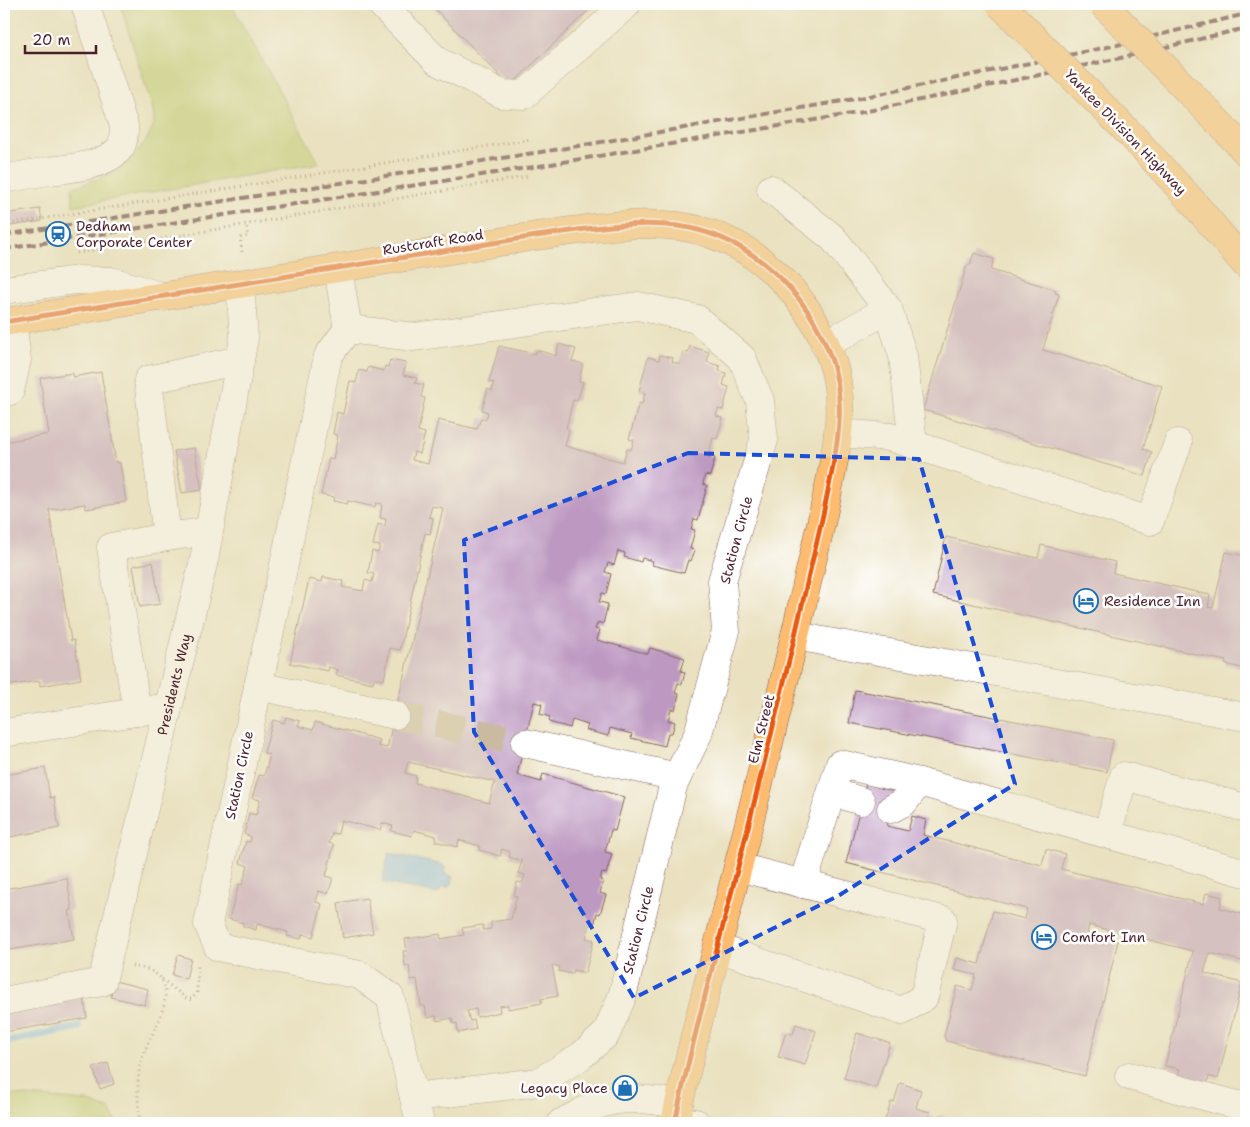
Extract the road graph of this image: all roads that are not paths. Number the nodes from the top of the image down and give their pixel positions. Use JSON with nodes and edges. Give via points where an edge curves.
{"nodes":[{"id":1,"x":85,"y":4,"type":"edge"},
{"id":2,"x":381,"y":4,"type":"edge"},
{"id":3,"x":627,"y":4,"type":"edge"},
{"id":4,"x":1000,"y":4,"type":"edge"},
{"id":5,"x":1103,"y":4,"type":"edge"},
{"id":6,"x":1220,"y":124,"type":"junction"},
{"id":7,"x":1246,"y":142,"type":"edge"},
{"id":8,"x":1246,"y":152,"type":"edge"},
{"id":9,"x":4,"y":179,"type":"edge"},
{"id":10,"x":771,"y":189,"type":"dead end"},
{"id":11,"x":1246,"y":265,"type":"edge"},
{"id":12,"x":338,"y":268,"type":"junction"},
{"id":13,"x":240,"y":284,"type":"junction"},
{"id":14,"x":4,"y":290,"type":"edge"},
{"id":15,"x":163,"y":297,"type":"junction"},
{"id":16,"x":888,"y":309,"type":"junction"},
{"id":17,"x":8,"y":322,"type":"edge"},
{"id":18,"x":348,"y":329,"type":"junction"},
{"id":19,"x":824,"y":342,"type":"junction"},
{"id":20,"x":240,"y":360,"type":"junction"},
{"id":21,"x":4,"y":394,"type":"edge"},
{"id":22,"x":838,"y":433,"type":"junction"},
{"id":23,"x":1178,"y":443,"type":"dead end"},
{"id":24,"x":912,"y":444,"type":"junction"},
{"id":25,"x":209,"y":532,"type":"junction"},
{"id":26,"x":167,"y":537,"type":"junction"},
{"id":27,"x":795,"y":636,"type":"junction"},
{"id":28,"x":258,"y":686,"type":"junction"},
{"id":29,"x":168,"y":706,"type":"junction"},
{"id":30,"x":137,"y":712,"type":"junction"},
{"id":31,"x":395,"y":715,"type":"tunnel mouth"},
{"id":32,"x":1246,"y":717,"type":"edge"},
{"id":33,"x":4,"y":733,"type":"edge"},
{"id":34,"x":525,"y":743,"type":"tunnel mouth"},
{"id":35,"x":678,"y":777,"type":"junction"},
{"id":36,"x":919,"y":782,"type":"junction"},
{"id":37,"x":832,"y":792,"type":"junction"},
{"id":38,"x":862,"y":801,"type":"dead end"},
{"id":39,"x":891,"y":808,"type":"dead end"},
{"id":40,"x":1246,"y":808,"type":"edge"},
{"id":41,"x":1107,"y":834,"type":"junction"},
{"id":42,"x":738,"y":867,"type":"junction"},
{"id":43,"x":1246,"y":873,"type":"edge"},
{"id":44,"x":803,"y":884,"type":"junction"},
{"id":45,"x":718,"y":948,"type":"junction"},
{"id":46,"x":4,"y":1001,"type":"edge"},
{"id":47,"x":1129,"y":1076,"type":"dead end"},
{"id":48,"x":414,"y":1097,"type":"junction"},
{"id":49,"x":1246,"y":1104,"type":"edge"},
{"id":50,"x":681,"y":1118,"type":"edge"},
{"id":51,"x":420,"y":1123,"type":"edge"},
{"id":52,"x":561,"y":1123,"type":"edge"}],
"edges":[{"from":1,"to":9,"type":"lane","via":[[124,126],[120,147],[110,156],[76,168]]},
{"from":2,"to":3,"type":"lane","via":[[437,61],[502,94],[524,95]]},
{"from":4,"to":11,"type":"main road","name":"Yankee Division Highway","bridge":true,"via":[[1132,136]]},
{"from":5,"to":6,"type":"main road","bridge":true},
{"from":6,"to":7,"type":"main road"},
{"from":6,"to":8,"type":"main road"},
{"from":10,"to":16,"type":"lane","via":[[833,238]]},
{"from":12,"to":13,"type":"main road","name":"Rustcraft Road"},
{"from":12,"to":18,"type":"lane"},
{"from":12,"to":19,"type":"main road","name":"Rustcraft Road","via":[[580,230],[679,226],[736,244],[779,274],[794,292]]},
{"from":13,"to":15,"type":"main road","name":"Rustcraft Road"},
{"from":13,"to":20,"type":"lane","name":"Presidents Way","via":[[244,338]]},
{"from":14,"to":15,"type":"lane","via":[[77,280],[111,281]]},
{"from":15,"to":17,"type":"main road","name":"Rustcraft Road"},
{"from":16,"to":19,"type":"lane"},
{"from":16,"to":24,"type":"lane","via":[[903,356]]},
{"from":17,"to":21,"type":"lane","via":[[17,360],[10,391]]},
{"from":18,"to":28,"type":"lane","name":"Station Circle","via":[[328,356]]},
{"from":18,"to":35,"type":"lane","name":"Station Circle","via":[[414,337],[638,306],[698,319],[742,358],[760,401],[764,440],[722,581],[726,631],[698,734]]},
{"from":19,"to":22,"type":"main road","name":"Elm Street","via":[[837,382]]},
{"from":20,"to":25,"type":"lane","name":"Presidents Way"},
{"from":20,"to":26,"type":"lane","via":[[148,380]]},
{"from":22,"to":24,"type":"lane","via":[[890,437]]},
{"from":22,"to":27,"type":"main road","name":"Elm Street"},
{"from":23,"to":24,"type":"lane","via":[[1150,521]]},
{"from":25,"to":26,"type":"lane"},
{"from":25,"to":29,"type":"lane","name":"Presidents Way"},
{"from":26,"to":30,"type":"lane","via":[[111,547]]},
{"from":27,"to":32,"type":"lane"},
{"from":27,"to":42,"type":"main road","name":"Elm Street"},
{"from":28,"to":31,"type":"lane"},
{"from":28,"to":48,"type":"lane","name":"Station Circle","via":[[208,924],[218,947],[360,975],[390,997]]},
{"from":29,"to":30,"type":"lane"},
{"from":29,"to":46,"type":"lane","name":"Presidents Way","via":[[102,982]]},
{"from":30,"to":33,"type":"lane"},
{"from":34,"to":35,"type":"lane"},
{"from":35,"to":48,"type":"lane","name":"Station Circle","via":[[673,786],[622,997],[606,1034],[581,1056],[539,1082]]},
{"from":36,"to":37,"type":"lane","via":[[840,764]]},
{"from":36,"to":39,"type":"lane","via":[[904,802]]},
{"from":36,"to":41,"type":"lane"},
{"from":37,"to":38,"type":"lane"},
{"from":37,"to":44,"type":"lane"},
{"from":40,"to":41,"type":"lane","via":[[1124,776]]},
{"from":41,"to":43,"type":"lane"},
{"from":42,"to":44,"type":"lane"},
{"from":42,"to":45,"type":"main road","name":"Elm Street"},
{"from":44,"to":45,"type":"lane","via":[[943,920],[924,997],[902,1011]]},
{"from":45,"to":50,"type":"main road","name":"Elm Street"},
{"from":47,"to":49,"type":"lane","via":[[1245,1107]]},
{"from":48,"to":51,"type":"lane"},
{"from":50,"to":52,"type":"lane","via":[[640,1098],[598,1104]]}]}
